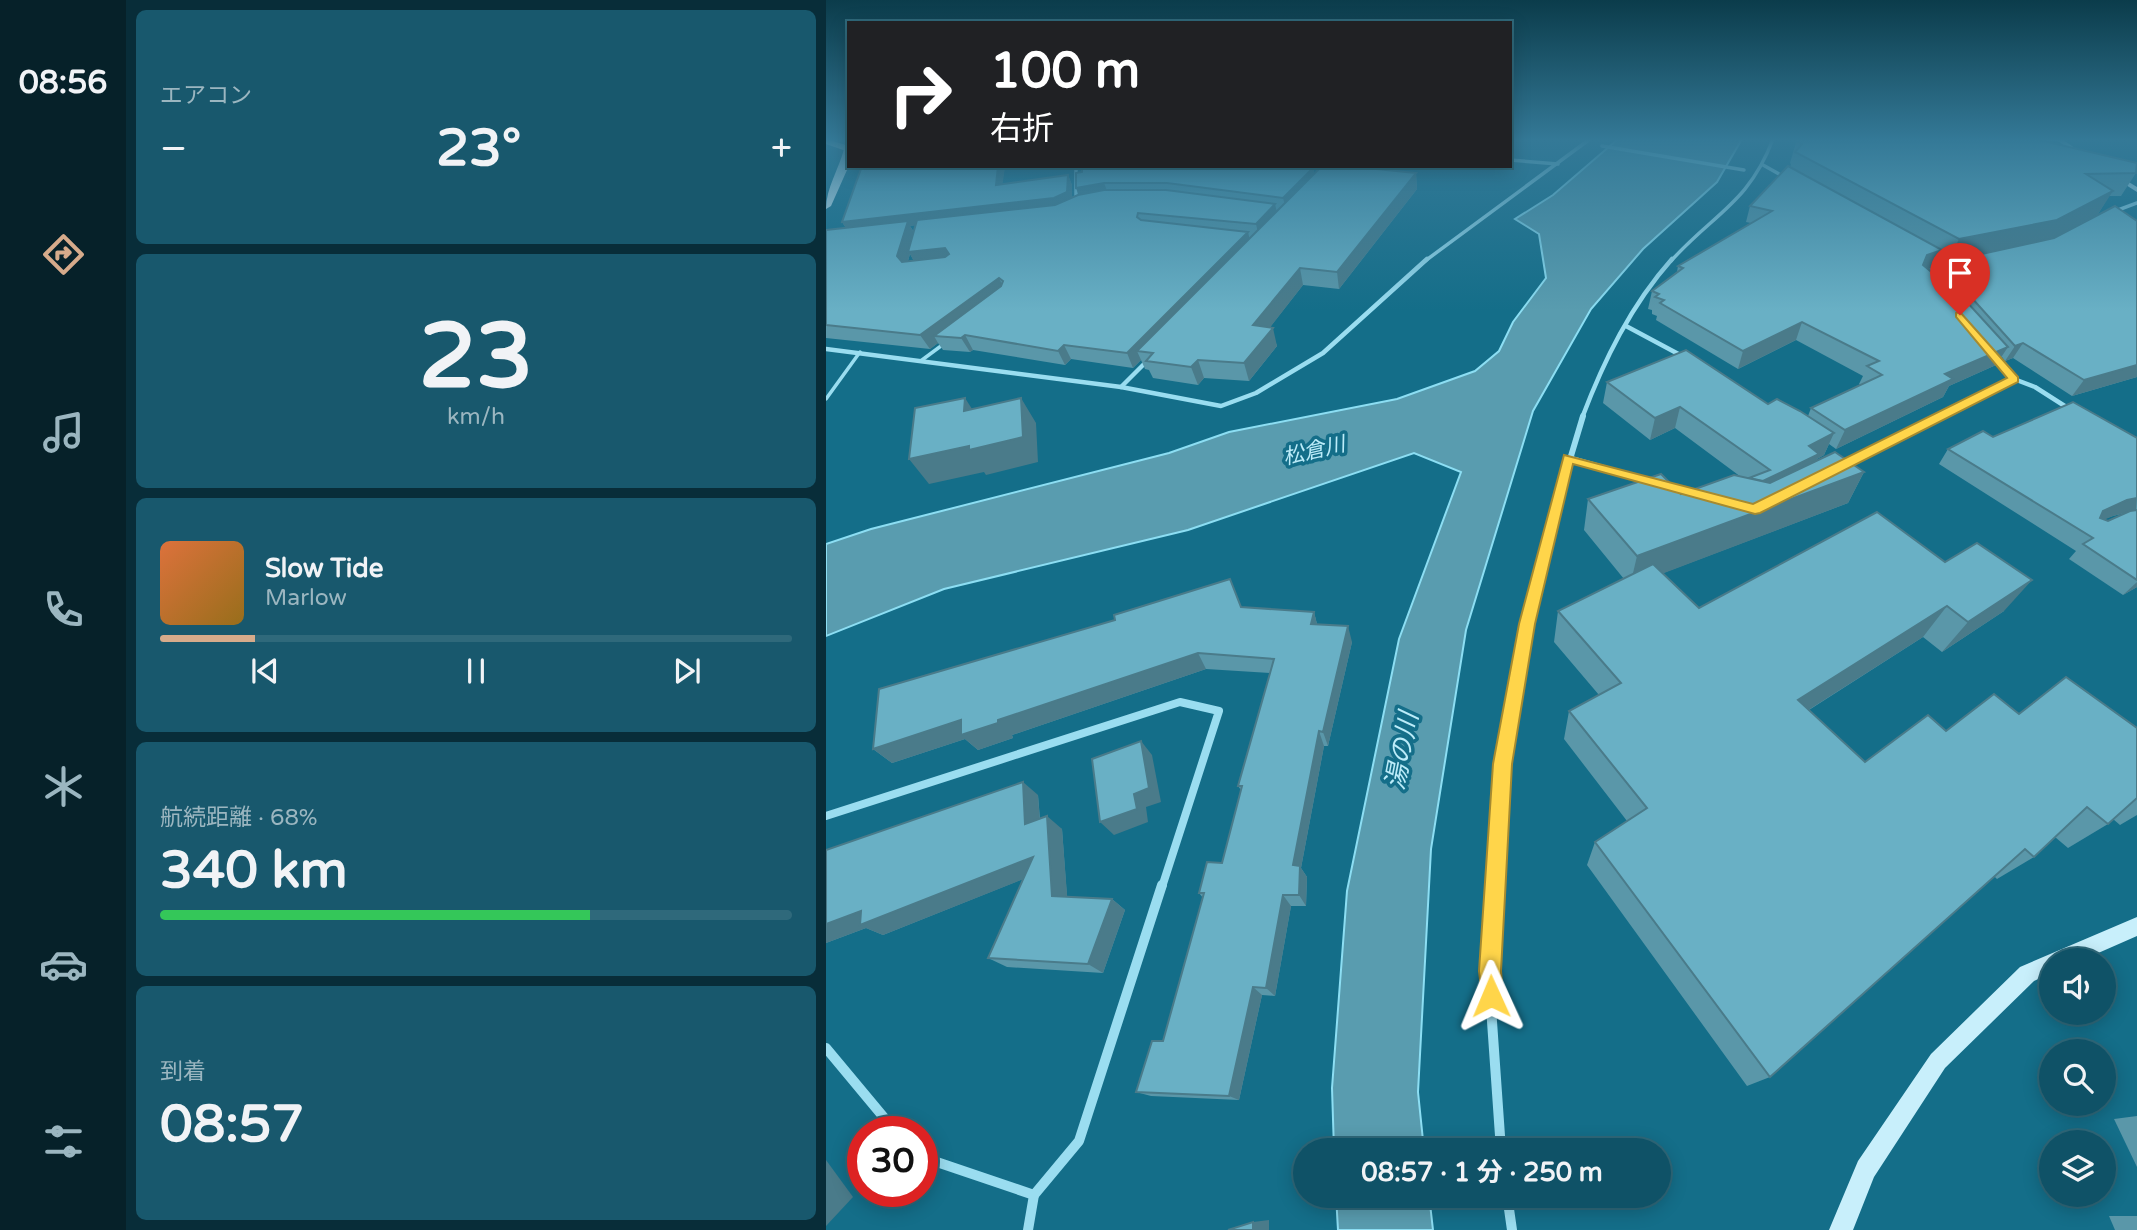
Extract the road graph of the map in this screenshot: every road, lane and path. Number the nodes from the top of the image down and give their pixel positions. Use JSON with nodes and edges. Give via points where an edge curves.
{"nodes":[{"id":1,"x":1076,"y":196,"type":"edge"},
{"id":2,"x":1512,"y":196,"type":"edge"},
{"id":3,"x":1743,"y":196,"type":"edge"},
{"id":4,"x":1088,"y":200,"type":"edge"},
{"id":5,"x":1076,"y":202,"type":"junction"},
{"id":6,"x":2137,"y":203,"type":"edge"},
{"id":7,"x":1071,"y":208,"type":"edge"},
{"id":8,"x":2102,"y":217,"type":"edge"},
{"id":9,"x":1626,"y":326,"type":"junction"},
{"id":10,"x":953,"y":336,"type":"edge"},
{"id":11,"x":1159,"y":348,"type":"edge"},
{"id":12,"x":826,"y":349,"type":"edge"},
{"id":13,"x":860,"y":352,"type":"junction"},
{"id":14,"x":1991,"y":352,"type":"edge"},
{"id":15,"x":922,"y":360,"type":"junction"},
{"id":16,"x":1692,"y":362,"type":"edge"},
{"id":17,"x":2014,"y":379,"type":"junction"},
{"id":18,"x":1121,"y":387,"type":"junction"},
{"id":19,"x":826,"y":399,"type":"edge"},
{"id":20,"x":2080,"y":416,"type":"edge"},
{"id":21,"x":1835,"y":455,"type":"edge"},
{"id":22,"x":1568,"y":458,"type":"junction"},
{"id":23,"x":1846,"y":463,"type":"junction"},
{"id":24,"x":1835,"y":469,"type":"edge"},
{"id":25,"x":1702,"y":495,"type":"edge"},
{"id":26,"x":826,"y":816,"type":"edge"},
{"id":27,"x":2137,"y":926,"type":"edge"},
{"id":28,"x":2087,"y":948,"type":"edge"},
{"id":29,"x":2039,"y":969,"type":"edge"},
{"id":30,"x":826,"y":1048,"type":"edge"},
{"id":31,"x":883,"y":1116,"type":"edge"},
{"id":32,"x":1500,"y":1138,"type":"edge"},
{"id":33,"x":938,"y":1162,"type":"edge"},
{"id":34,"x":1034,"y":1195,"type":"junction"},
{"id":35,"x":1508,"y":1208,"type":"edge"},
{"id":36,"x":1028,"y":1230,"type":"edge"},
{"id":37,"x":1511,"y":1230,"type":"edge"},
{"id":38,"x":1840,"y":1230,"type":"edge"}],
"edges":[{"from":1,"to":5,"type":"street"},
{"from":2,"to":18,"type":"street","via":[[1422,263],[1323,353],[1256,393],[1221,407]]},
{"from":3,"to":9,"type":"street","via":[[1660,273]]},
{"from":4,"to":5,"type":"street"},
{"from":5,"to":7,"type":"street"},
{"from":6,"to":8,"type":"street"},
{"from":9,"to":16,"type":"street"},
{"from":9,"to":22,"type":"street","via":[[1608,356]]},
{"from":10,"to":15,"type":"lane"},
{"from":11,"to":18,"type":"street"},
{"from":12,"to":13,"type":"street"},
{"from":13,"to":15,"type":"street"},
{"from":13,"to":19,"type":"lane"},
{"from":14,"to":17,"type":"street"},
{"from":15,"to":18,"type":"street"},
{"from":17,"to":20,"type":"street"},
{"from":17,"to":23,"type":"street"},
{"from":21,"to":23,"type":"street"},
{"from":22,"to":25,"type":"street"},
{"from":22,"to":32,"type":"street","via":[[1527,624],[1502,764],[1490,971]]},
{"from":23,"to":24,"type":"street"},
{"from":26,"to":34,"type":"street","via":[[1180,702],[1219,711],[1079,1141]]},
{"from":27,"to":28,"type":"street"},
{"from":29,"to":38,"type":"street","via":[[2027,974],[1938,1061],[1866,1169]]},
{"from":30,"to":31,"type":"street"},
{"from":33,"to":34,"type":"street"},
{"from":34,"to":36,"type":"street"},
{"from":35,"to":37,"type":"street"}]}
